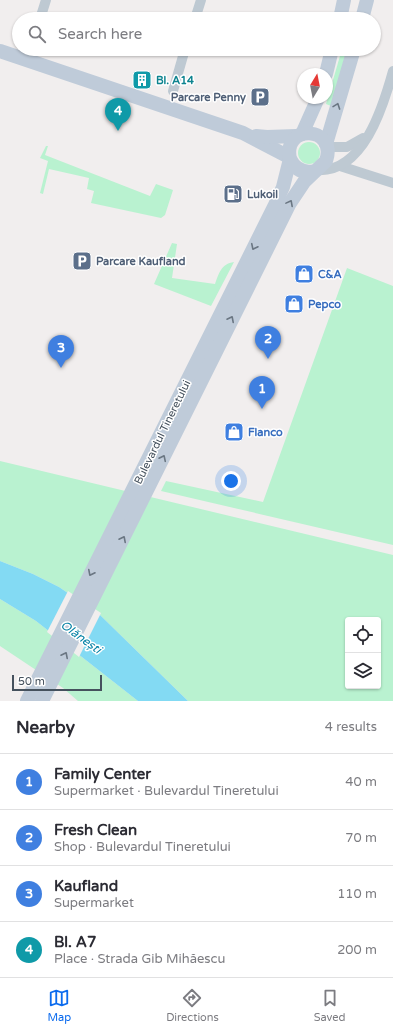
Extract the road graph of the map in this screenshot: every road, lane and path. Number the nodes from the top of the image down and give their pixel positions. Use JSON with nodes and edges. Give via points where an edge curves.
{"nodes":[{"id":1,"x":46,"y":0,"type":"edge"},
{"id":2,"x":200,"y":0,"type":"edge"},
{"id":3,"x":344,"y":0,"type":"edge"},
{"id":4,"x":367,"y":0,"type":"edge"},
{"id":5,"x":42,"y":12,"type":"edge"},
{"id":6,"x":197,"y":12,"type":"edge"},
{"id":7,"x":341,"y":12,"type":"edge"},
{"id":8,"x":364,"y":12,"type":"edge"},
{"id":9,"x":0,"y":51,"type":"edge"},
{"id":10,"x":12,"y":52,"type":"edge"},
{"id":11,"x":34,"y":56,"type":"edge"},
{"id":12,"x":183,"y":56,"type":"edge"},
{"id":13,"x":330,"y":56,"type":"edge"},
{"id":14,"x":352,"y":56,"type":"edge"},
{"id":15,"x":327,"y":68,"type":"edge"},
{"id":16,"x":393,"y":71,"type":"edge"},
{"id":17,"x":173,"y":91,"type":"dead end"},
{"id":18,"x":315,"y":104,"type":"edge"},
{"id":19,"x":370,"y":131,"type":"junction"},
{"id":20,"x":243,"y":133,"type":"junction"},
{"id":21,"x":300,"y":135,"type":"junction"},
{"id":22,"x":327,"y":145,"type":"junction"},
{"id":23,"x":289,"y":158,"type":"junction"},
{"id":24,"x":340,"y":166,"type":"junction"},
{"id":25,"x":316,"y":171,"type":"junction"},
{"id":26,"x":393,"y":183,"type":"edge"},
{"id":27,"x":140,"y":491,"type":"junction"},
{"id":28,"x":41,"y":692,"type":"edge"},
{"id":29,"x":27,"y":701,"type":"edge"}],
"edges":[{"from":1,"to":5,"type":"street"},
{"from":2,"to":6,"type":"street"},
{"from":3,"to":7,"type":"main road"},
{"from":4,"to":8,"type":"main road"},
{"from":9,"to":10,"type":"main road"},
{"from":11,"to":20,"type":"main road"},
{"from":12,"to":17,"type":"street"},
{"from":13,"to":15,"type":"main road"},
{"from":22,"to":14,"type":"main road","name":"Bulevardul Tineretului","one_way":true},
{"from":16,"to":19,"type":"street","via":[[383,107]]},
{"from":18,"to":21,"type":"main road","name":"Bulevardul Tineretului"},
{"from":19,"to":22,"type":"street","via":[[353,145],[342,148]]},
{"from":19,"to":24,"type":"street","via":[[359,149]]},
{"from":20,"to":21,"type":"main road","via":[[267,138]]},
{"from":20,"to":23,"type":"main road"},
{"from":21,"to":22,"type":"main road","via":[[309,132],[316,134]]},
{"from":21,"to":23,"type":"main road","name":"Bulevardul Tineretului","via":[[290,145]]},
{"from":22,"to":25,"type":"main road","name":"Bulevardul Tineretului","via":[[326,161]]},
{"from":23,"to":25,"type":"main road","via":[[300,170]]},
{"from":23,"to":27,"type":"main road","name":"Bulevardul Tineretului","one_way":true,"via":[[274,207]]},
{"from":24,"to":25,"type":"street","via":[[328,171]]},
{"from":24,"to":26,"type":"street"},
{"from":27,"to":25,"type":"main road","name":"Bulevardul Tineretului","one_way":true,"via":[[290,203],[300,187]]},
{"from":27,"to":28,"type":"main road","name":"Bulevardul Tineretului"},
{"from":28,"to":29,"type":"main road","name":"Bulevardul Tineretului"}]}
